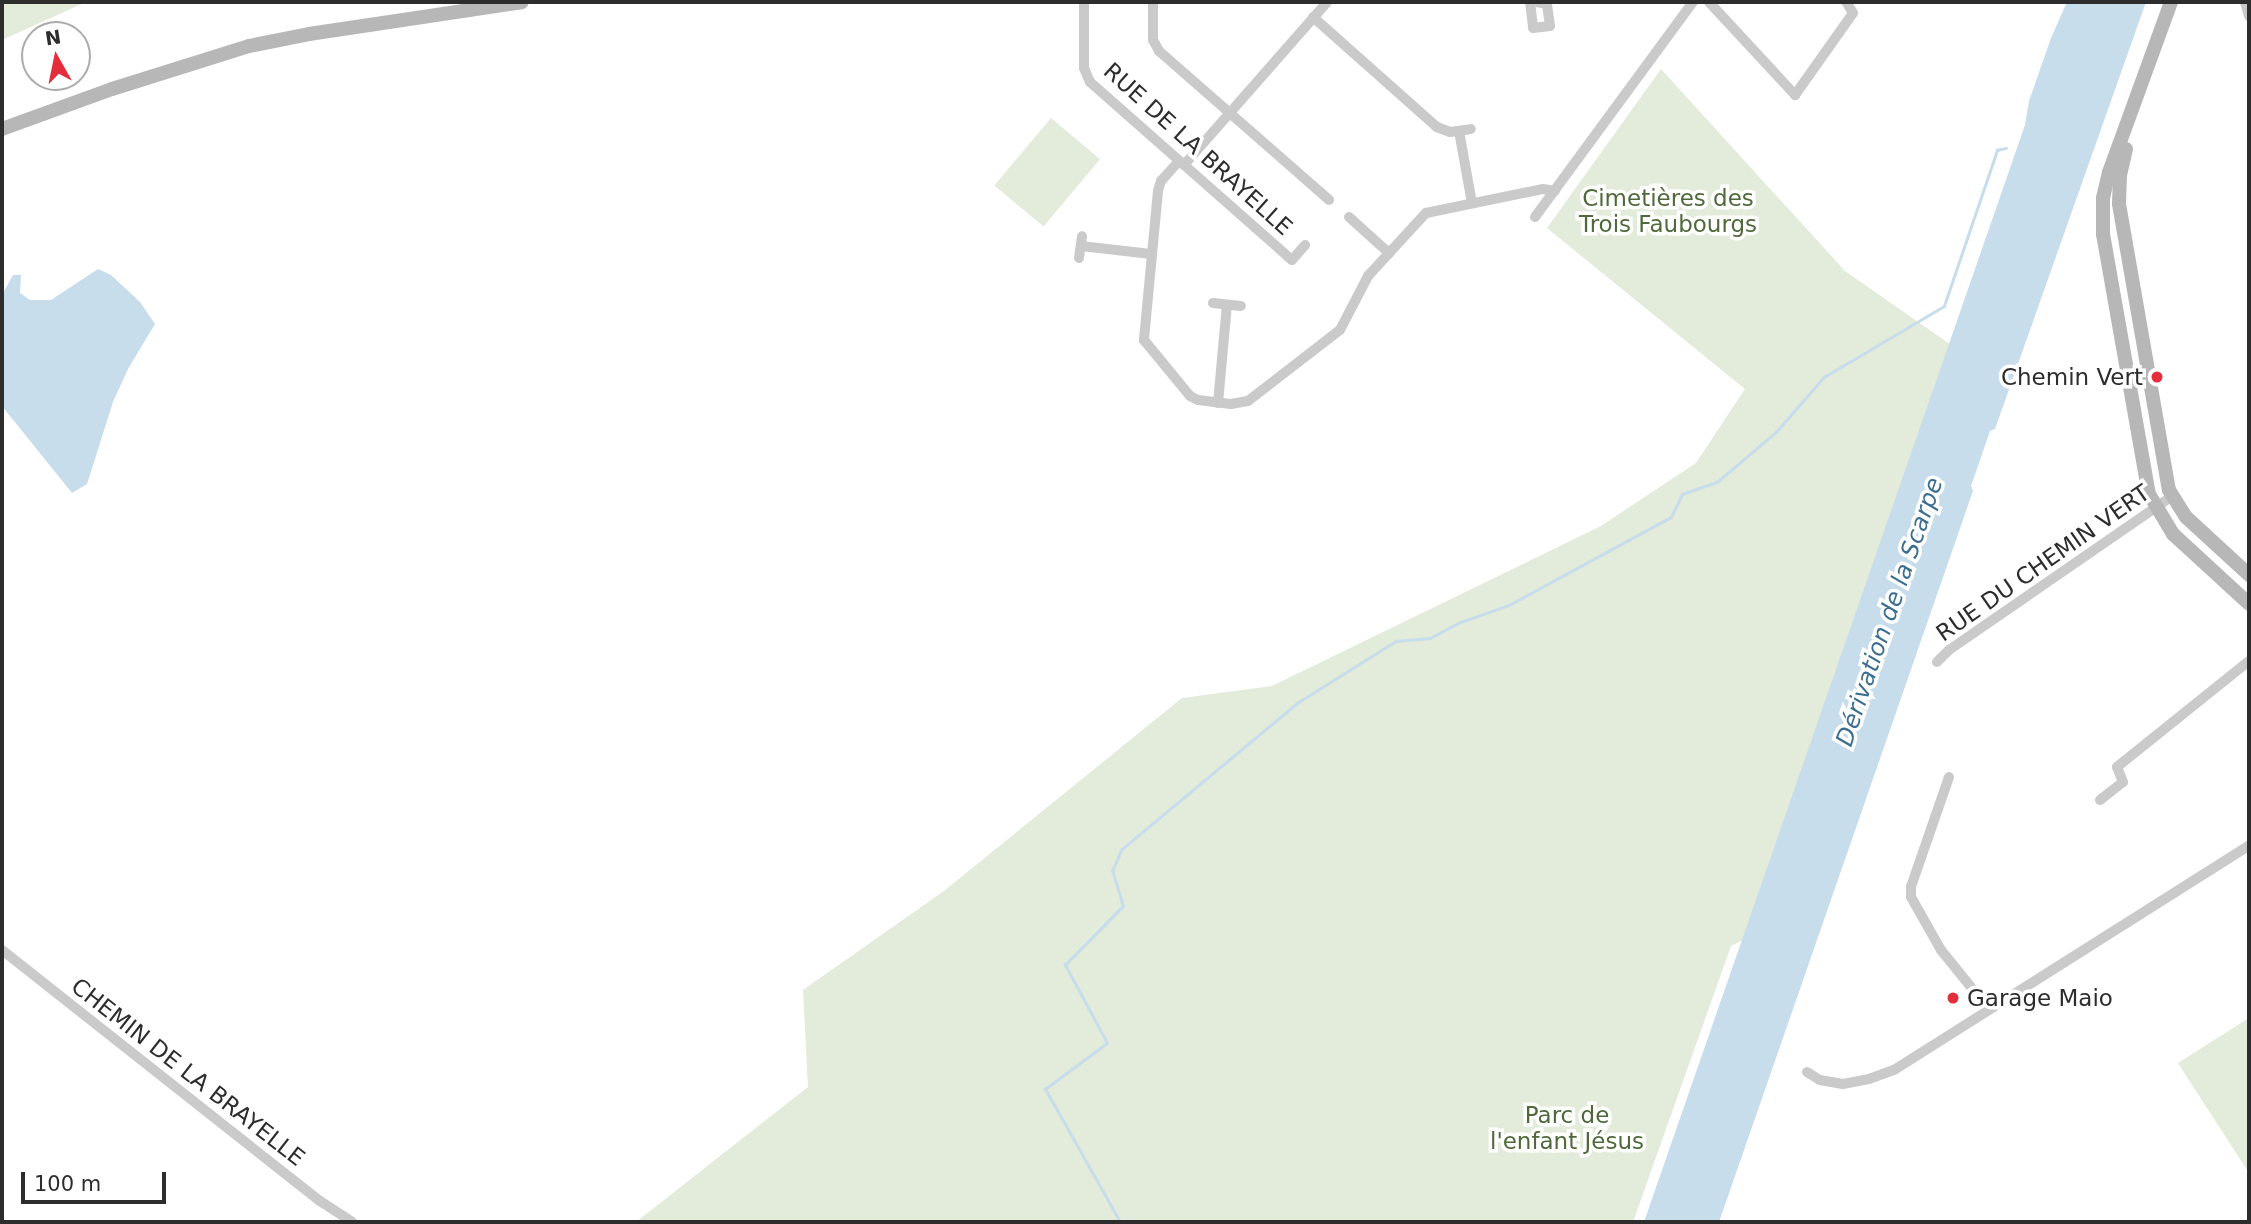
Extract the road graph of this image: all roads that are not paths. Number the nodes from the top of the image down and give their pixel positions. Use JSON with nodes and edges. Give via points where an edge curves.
{"nodes":[{"id":1,"x":522,"y":2,"type":"edge"},
{"id":2,"x":1084,"y":2,"type":"edge"},
{"id":3,"x":1153,"y":2,"type":"edge"},
{"id":4,"x":1327,"y":2,"type":"edge"},
{"id":5,"x":1530,"y":2,"type":"edge"},
{"id":6,"x":1537,"y":2,"type":"edge"},
{"id":7,"x":1693,"y":2,"type":"edge"},
{"id":8,"x":1709,"y":2,"type":"edge"},
{"id":9,"x":1846,"y":2,"type":"edge"},
{"id":10,"x":2171,"y":2,"type":"edge"},
{"id":11,"x":2181,"y":2,"type":"edge"},
{"id":12,"x":2245,"y":2,"type":"edge"},
{"id":13,"x":2249,"y":16,"type":"edge"},
{"id":14,"x":1313,"y":17,"type":"junction"},
{"id":15,"x":102,"y":93,"type":"junction"},
{"id":16,"x":1229,"y":113,"type":"junction"},
{"id":17,"x":2,"y":122,"type":"edge"},
{"id":18,"x":2,"y":129,"type":"edge"},
{"id":19,"x":1471,"y":129,"type":"dead end"},
{"id":20,"x":1459,"y":131,"type":"junction"},
{"id":21,"x":1181,"y":163,"type":"junction"},
{"id":22,"x":1555,"y":191,"type":"junction"},
{"id":23,"x":1329,"y":200,"type":"dead end"},
{"id":24,"x":1472,"y":202,"type":"junction"},
{"id":25,"x":1349,"y":216,"type":"dead end"},
{"id":26,"x":1535,"y":217,"type":"dead end"},
{"id":27,"x":1305,"y":245,"type":"dead end"},
{"id":28,"x":1389,"y":253,"type":"junction"},
{"id":29,"x":1151,"y":254,"type":"junction"},
{"id":30,"x":1079,"y":258,"type":"dead end"},
{"id":31,"x":1213,"y":303,"type":"dead end"},
{"id":32,"x":1227,"y":305,"type":"junction"},
{"id":33,"x":1241,"y":306,"type":"dead end"},
{"id":34,"x":1218,"y":403,"type":"junction"},
{"id":35,"x":2172,"y":496,"type":"junction"},
{"id":36,"x":2155,"y":508,"type":"junction"},
{"id":37,"x":2249,"y":575,"type":"edge"},
{"id":38,"x":2249,"y":604,"type":"edge"},
{"id":39,"x":2249,"y":661,"type":"edge"},
{"id":40,"x":1937,"y":662,"type":"dead end"},
{"id":41,"x":1949,"y":777,"type":"dead end"},
{"id":42,"x":2100,"y":800,"type":"dead end"},
{"id":43,"x":2249,"y":846,"type":"edge"},
{"id":44,"x":2,"y":950,"type":"edge"},
{"id":45,"x":1989,"y":1008,"type":"junction"},
{"id":46,"x":1807,"y":1072,"type":"dead end"},
{"id":47,"x":352,"y":1222,"type":"edge"}],
"edges":[{"from":1,"to":15,"type":"main road","via":[[260,43]]},
{"from":2,"to":21,"type":"street","name":"RUE DE LA BRAYELLE","via":[[1087,78]]},
{"from":3,"to":16,"type":"street","via":[[1156,48]]},
{"from":4,"to":14,"type":"street"},
{"from":5,"to":6,"type":"street","via":[[1533,28],[1550,26],[1547,4]]},
{"from":7,"to":22,"type":"street"},
{"from":8,"to":9,"type":"street","via":[[1795,95],[1853,13]]},
{"from":10,"to":36,"type":"main road","via":[[2109,172],[2102,206],[2104,242],[2140,450]]},
{"from":11,"to":35,"type":"main road","via":[[2123,158],[2119,195]]},
{"from":12,"to":13,"type":"street"},
{"from":14,"to":16,"type":"street"},
{"from":14,"to":20,"type":"street","via":[[1437,127]]},
{"from":15,"to":17,"type":"main road","via":[[40,107]]},
{"from":15,"to":18,"type":"main road"},
{"from":16,"to":21,"type":"street"},
{"from":16,"to":23,"type":"street"},
{"from":19,"to":20,"type":"street"},
{"from":20,"to":24,"type":"street"},
{"from":21,"to":27,"type":"street","name":"RUE DE LA BRAYELLE","via":[[1292,260]]},
{"from":21,"to":29,"type":"street","via":[[1159,186]]},
{"from":22,"to":24,"type":"street","via":[[1543,189]]},
{"from":22,"to":26,"type":"street"},
{"from":24,"to":28,"type":"street","via":[[1426,213]]},
{"from":25,"to":28,"type":"street"},
{"from":28,"to":34,"type":"street","via":[[1365,281],[1339,330],[1248,401]]},
{"from":29,"to":30,"type":"street","via":[[1081,241]]},
{"from":29,"to":34,"type":"street","via":[[1143,330],[1146,344],[1190,396]]},
{"from":31,"to":32,"type":"street"},
{"from":32,"to":33,"type":"street"},
{"from":32,"to":34,"type":"street"},
{"from":35,"to":36,"type":"street","name":"RUE DU CHEMIN VERT"},
{"from":35,"to":37,"type":"main road","via":[[2186,517]]},
{"from":36,"to":38,"type":"main road","via":[[2174,534]]},
{"from":36,"to":40,"type":"street","name":"RUE DU CHEMIN VERT"},
{"from":39,"to":42,"type":"street","via":[[2117,767],[2123,782]]},
{"from":41,"to":45,"type":"street","via":[[1911,897],[1948,959]]},
{"from":43,"to":45,"type":"street"},
{"from":44,"to":47,"type":"street","name":"CHEMIN DE LA BRAYELLE"},
{"from":45,"to":46,"type":"street","via":[[1877,1077],[1835,1083]]}]}
